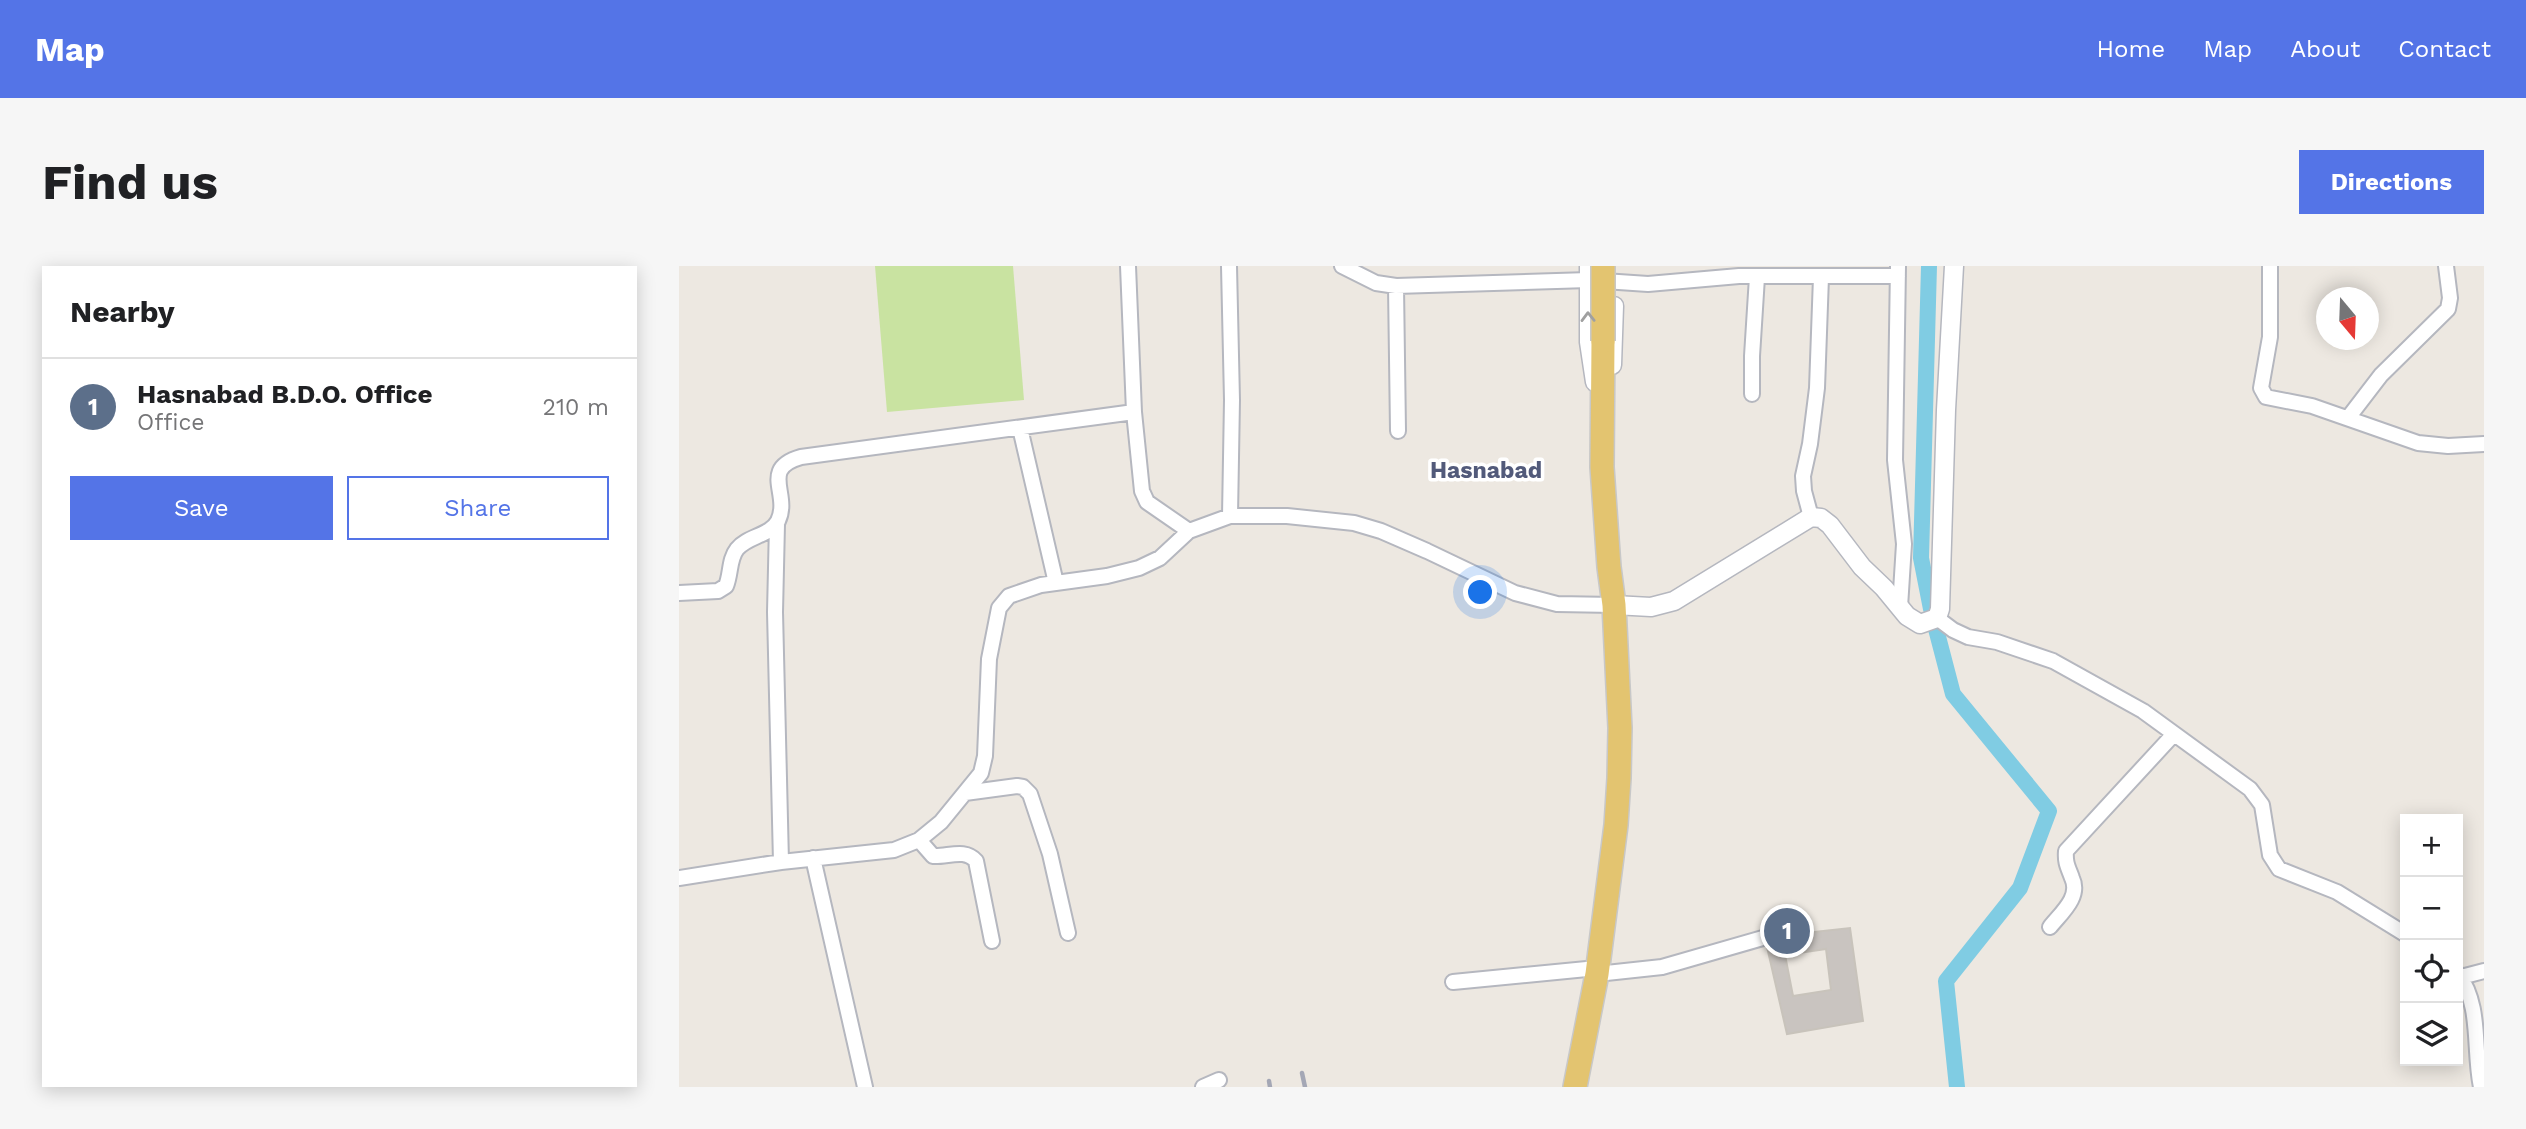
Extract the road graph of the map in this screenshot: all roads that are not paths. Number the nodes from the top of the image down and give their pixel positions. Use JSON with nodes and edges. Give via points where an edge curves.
{"nodes":[{"id":1,"x":1128,"y":266,"type":"edge"},
{"id":2,"x":1229,"y":266,"type":"edge"},
{"id":3,"x":1342,"y":266,"type":"edge"},
{"id":4,"x":1954,"y":266,"type":"edge"},
{"id":5,"x":2270,"y":266,"type":"edge"},
{"id":6,"x":2446,"y":266,"type":"edge"},
{"id":7,"x":1898,"y":271,"type":"edge"},
{"id":8,"x":1602,"y":272,"type":"edge"},
{"id":9,"x":1768,"y":273,"type":"edge"},
{"id":10,"x":1821,"y":277,"type":"junction"},
{"id":11,"x":1396,"y":286,"type":"junction"},
{"id":12,"x":1752,"y":394,"type":"dead end"},
{"id":13,"x":1601,"y":409,"type":"junction"},
{"id":14,"x":1134,"y":412,"type":"junction"},
{"id":15,"x":2348,"y":418,"type":"junction"},
{"id":16,"x":1020,"y":428,"type":"junction"},
{"id":17,"x":1398,"y":431,"type":"dead end"},
{"id":18,"x":2484,"y":443,"type":"edge"},
{"id":19,"x":1230,"y":516,"type":"junction"},
{"id":20,"x":1811,"y":517,"type":"junction"},
{"id":21,"x":777,"y":524,"type":"junction"},
{"id":22,"x":1189,"y":531,"type":"junction"},
{"id":23,"x":1056,"y":583,"type":"junction"},
{"id":24,"x":679,"y":593,"type":"edge"},
{"id":25,"x":1614,"y":605,"type":"junction"},
{"id":26,"x":1900,"y":607,"type":"junction"},
{"id":27,"x":1937,"y":618,"type":"junction"},
{"id":28,"x":2173,"y":734,"type":"junction"},
{"id":29,"x":965,"y":793,"type":"junction"},
{"id":30,"x":919,"y":840,"type":"junction"},
{"id":31,"x":814,"y":858,"type":"junction"},
{"id":32,"x":781,"y":862,"type":"junction"},
{"id":33,"x":679,"y":878,"type":"edge"},
{"id":34,"x":2050,"y":927,"type":"dead end"},
{"id":35,"x":1787,"y":931,"type":"dead end"},
{"id":36,"x":2400,"y":931,"type":"edge"},
{"id":37,"x":1068,"y":933,"type":"dead end"},
{"id":38,"x":992,"y":942,"type":"dead end"},
{"id":39,"x":1597,"y":971,"type":"junction"},
{"id":40,"x":2484,"y":971,"type":"edge"},
{"id":41,"x":2463,"y":974,"type":"edge"},
{"id":42,"x":1453,"y":982,"type":"dead end"},
{"id":43,"x":2463,"y":984,"type":"edge"},
{"id":44,"x":1219,"y":1080,"type":"dead end"},
{"id":45,"x":865,"y":1087,"type":"edge"},
{"id":46,"x":1203,"y":1087,"type":"edge"},
{"id":47,"x":1575,"y":1087,"type":"edge"},
{"id":48,"x":2481,"y":1087,"type":"edge"}],
"edges":[{"from":1,"to":14,"type":"street"},
{"from":2,"to":19,"type":"street"},
{"from":3,"to":11,"type":"street","via":[[1376,283]]},
{"from":4,"to":27,"type":"street"},
{"from":5,"to":15,"type":"street","via":[[2270,337],[2261,391],[2271,400],[2312,405]]},
{"from":6,"to":15,"type":"street","via":[[2448,309],[2381,375]]},
{"from":7,"to":10,"type":"street"},
{"from":7,"to":26,"type":"street","via":[[1895,460],[1904,544]]},
{"from":8,"to":9,"type":"street","via":[[1648,284]]},
{"from":8,"to":11,"type":"street"},
{"from":8,"to":13,"type":"main road","bridge":true},
{"from":13,"to":8,"type":"street","one_way":true,"via":[[1589,342]]},
{"from":8,"to":13,"type":"street","via":[[1615,339]]},
{"from":9,"to":10,"type":"street"},
{"from":9,"to":12,"type":"street","via":[[1752,356]]},
{"from":10,"to":20,"type":"street","via":[[1817,388],[1803,476]]},
{"from":11,"to":17,"type":"street"},
{"from":13,"to":25,"type":"main road"},
{"from":14,"to":16,"type":"street"},
{"from":14,"to":22,"type":"street","via":[[1147,502]]},
{"from":15,"to":18,"type":"street","via":[[2418,443]]},
{"from":16,"to":21,"type":"street","via":[[788,461],[779,472]]},
{"from":16,"to":23,"type":"street"},
{"from":19,"to":22,"type":"street"},
{"from":19,"to":25,"type":"street","via":[[1355,523],[1515,593],[1557,604]]},
{"from":20,"to":25,"type":"street","via":[[1674,601],[1651,607]]},
{"from":20,"to":26,"type":"street","via":[[1830,525]]},
{"from":21,"to":24,"type":"street","via":[[737,548],[726,586],[718,591]]},
{"from":21,"to":32,"type":"street"},
{"from":22,"to":23,"type":"street","via":[[1160,558],[1139,568]]},
{"from":23,"to":29,"type":"street","via":[[1020,591],[999,608],[989,659],[985,756],[981,773]]},
{"from":25,"to":39,"type":"main road","via":[[1619,778]]},
{"from":26,"to":27,"type":"street","via":[[1920,624]]},
{"from":27,"to":28,"type":"street","via":[[1968,637],[2053,661],[2143,711]]},
{"from":28,"to":34,"type":"street","via":[[2066,851],[2065,863],[2075,892]]},
{"from":28,"to":36,"type":"street","via":[[2250,789],[2262,805],[2270,855],[2279,869],[2337,892]]},
{"from":29,"to":30,"type":"street"},
{"from":29,"to":37,"type":"street","via":[[1017,786],[1030,793]]},
{"from":30,"to":31,"type":"street","via":[[894,850]]},
{"from":30,"to":38,"type":"street","via":[[929,855],[964,853],[973,857]]},
{"from":31,"to":32,"type":"street"},
{"from":31,"to":45,"type":"street"},
{"from":32,"to":33,"type":"street"},
{"from":35,"to":39,"type":"street","via":[[1661,967]]},
{"from":39,"to":42,"type":"street"},
{"from":39,"to":47,"type":"main road"},
{"from":40,"to":41,"type":"street"},
{"from":43,"to":48,"type":"street","via":[[2473,1007]]},
{"from":44,"to":46,"type":"street"}]}
